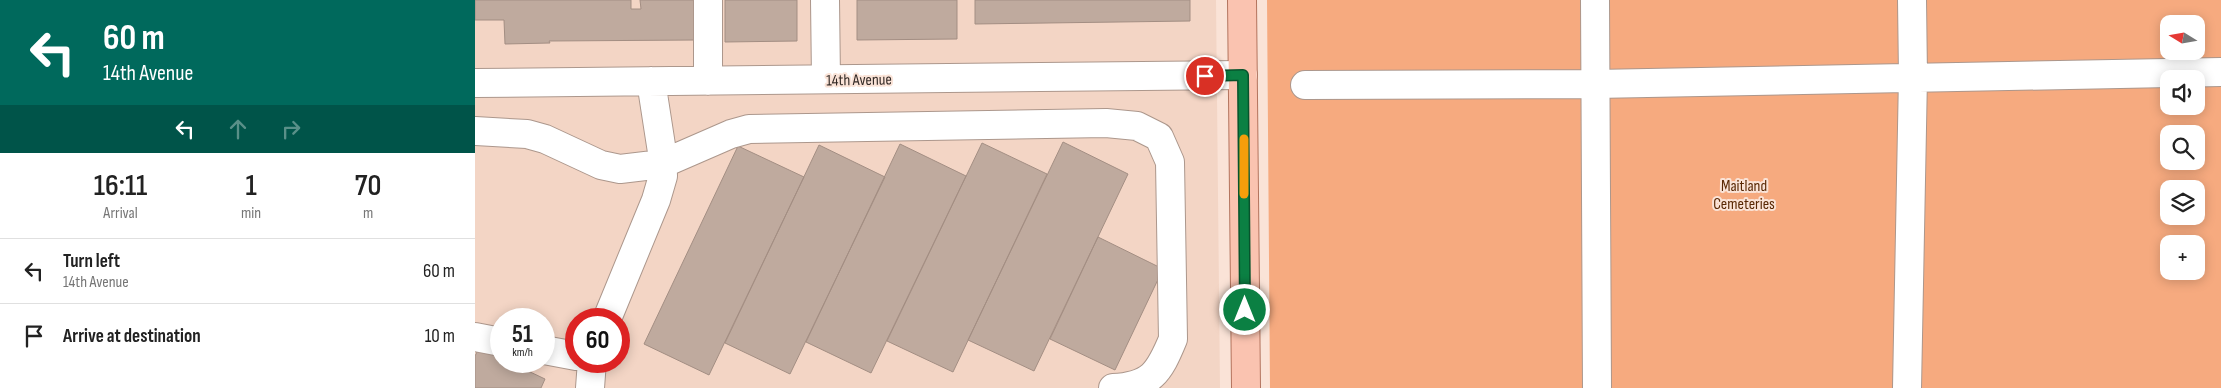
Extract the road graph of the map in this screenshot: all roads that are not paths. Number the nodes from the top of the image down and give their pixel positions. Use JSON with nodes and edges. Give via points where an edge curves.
{"nodes":[{"id":1,"x":708,"y":0,"type":"edge"},
{"id":2,"x":825,"y":0,"type":"edge"},
{"id":3,"x":1243,"y":0,"type":"edge"},
{"id":4,"x":1595,"y":0,"type":"edge"},
{"id":5,"x":1912,"y":0,"type":"edge"},
{"id":6,"x":2221,"y":72,"type":"edge"},
{"id":7,"x":1243,"y":75,"type":"junction"},
{"id":8,"x":1913,"y":76,"type":"junction"},
{"id":9,"x":826,"y":80,"type":"junction"},
{"id":10,"x":651,"y":81,"type":"junction"},
{"id":11,"x":708,"y":81,"type":"junction"},
{"id":12,"x":475,"y":83,"type":"edge"},
{"id":13,"x":1595,"y":84,"type":"junction"},
{"id":14,"x":1305,"y":85,"type":"dead end"},
{"id":15,"x":475,"y":131,"type":"edge"},
{"id":16,"x":662,"y":164,"type":"junction"},
{"id":17,"x":612,"y":308,"type":"edge"},
{"id":18,"x":475,"y":337,"type":"edge"},
{"id":19,"x":490,"y":340,"type":"edge"},
{"id":20,"x":591,"y":373,"type":"edge"},
{"id":21,"x":590,"y":388,"type":"edge"},
{"id":22,"x":1113,"y":388,"type":"edge"},
{"id":23,"x":1246,"y":388,"type":"edge"},
{"id":24,"x":1597,"y":388,"type":"edge"},
{"id":25,"x":1907,"y":388,"type":"edge"}],
"edges":[{"from":1,"to":11,"type":"street"},
{"from":2,"to":9,"type":"street"},
{"from":3,"to":7,"type":"main road"},
{"from":4,"to":13,"type":"street"},
{"from":5,"to":8,"type":"street"},
{"from":6,"to":8,"type":"street"},
{"from":7,"to":9,"type":"street","name":"14th Avenue"},
{"from":7,"to":23,"type":"main road"},
{"from":8,"to":13,"type":"street"},
{"from":8,"to":25,"type":"street"},
{"from":9,"to":11,"type":"street","name":"14th Avenue"},
{"from":10,"to":11,"type":"street","name":"14th Avenue"},
{"from":10,"to":12,"type":"street","name":"14th Avenue"},
{"from":10,"to":16,"type":"street"},
{"from":13,"to":14,"type":"street"},
{"from":13,"to":24,"type":"street"},
{"from":15,"to":16,"type":"street","via":[[527,134],[601,165],[620,169]]},
{"from":16,"to":17,"type":"street","via":[[663,176],[656,200]]},
{"from":16,"to":22,"type":"street","via":[[749,129],[1106,123],[1137,126],[1159,137],[1170,162],[1173,339],[1163,363],[1150,380],[1131,387]]},
{"from":18,"to":19,"type":"street"},
{"from":20,"to":21,"type":"street"}]}
